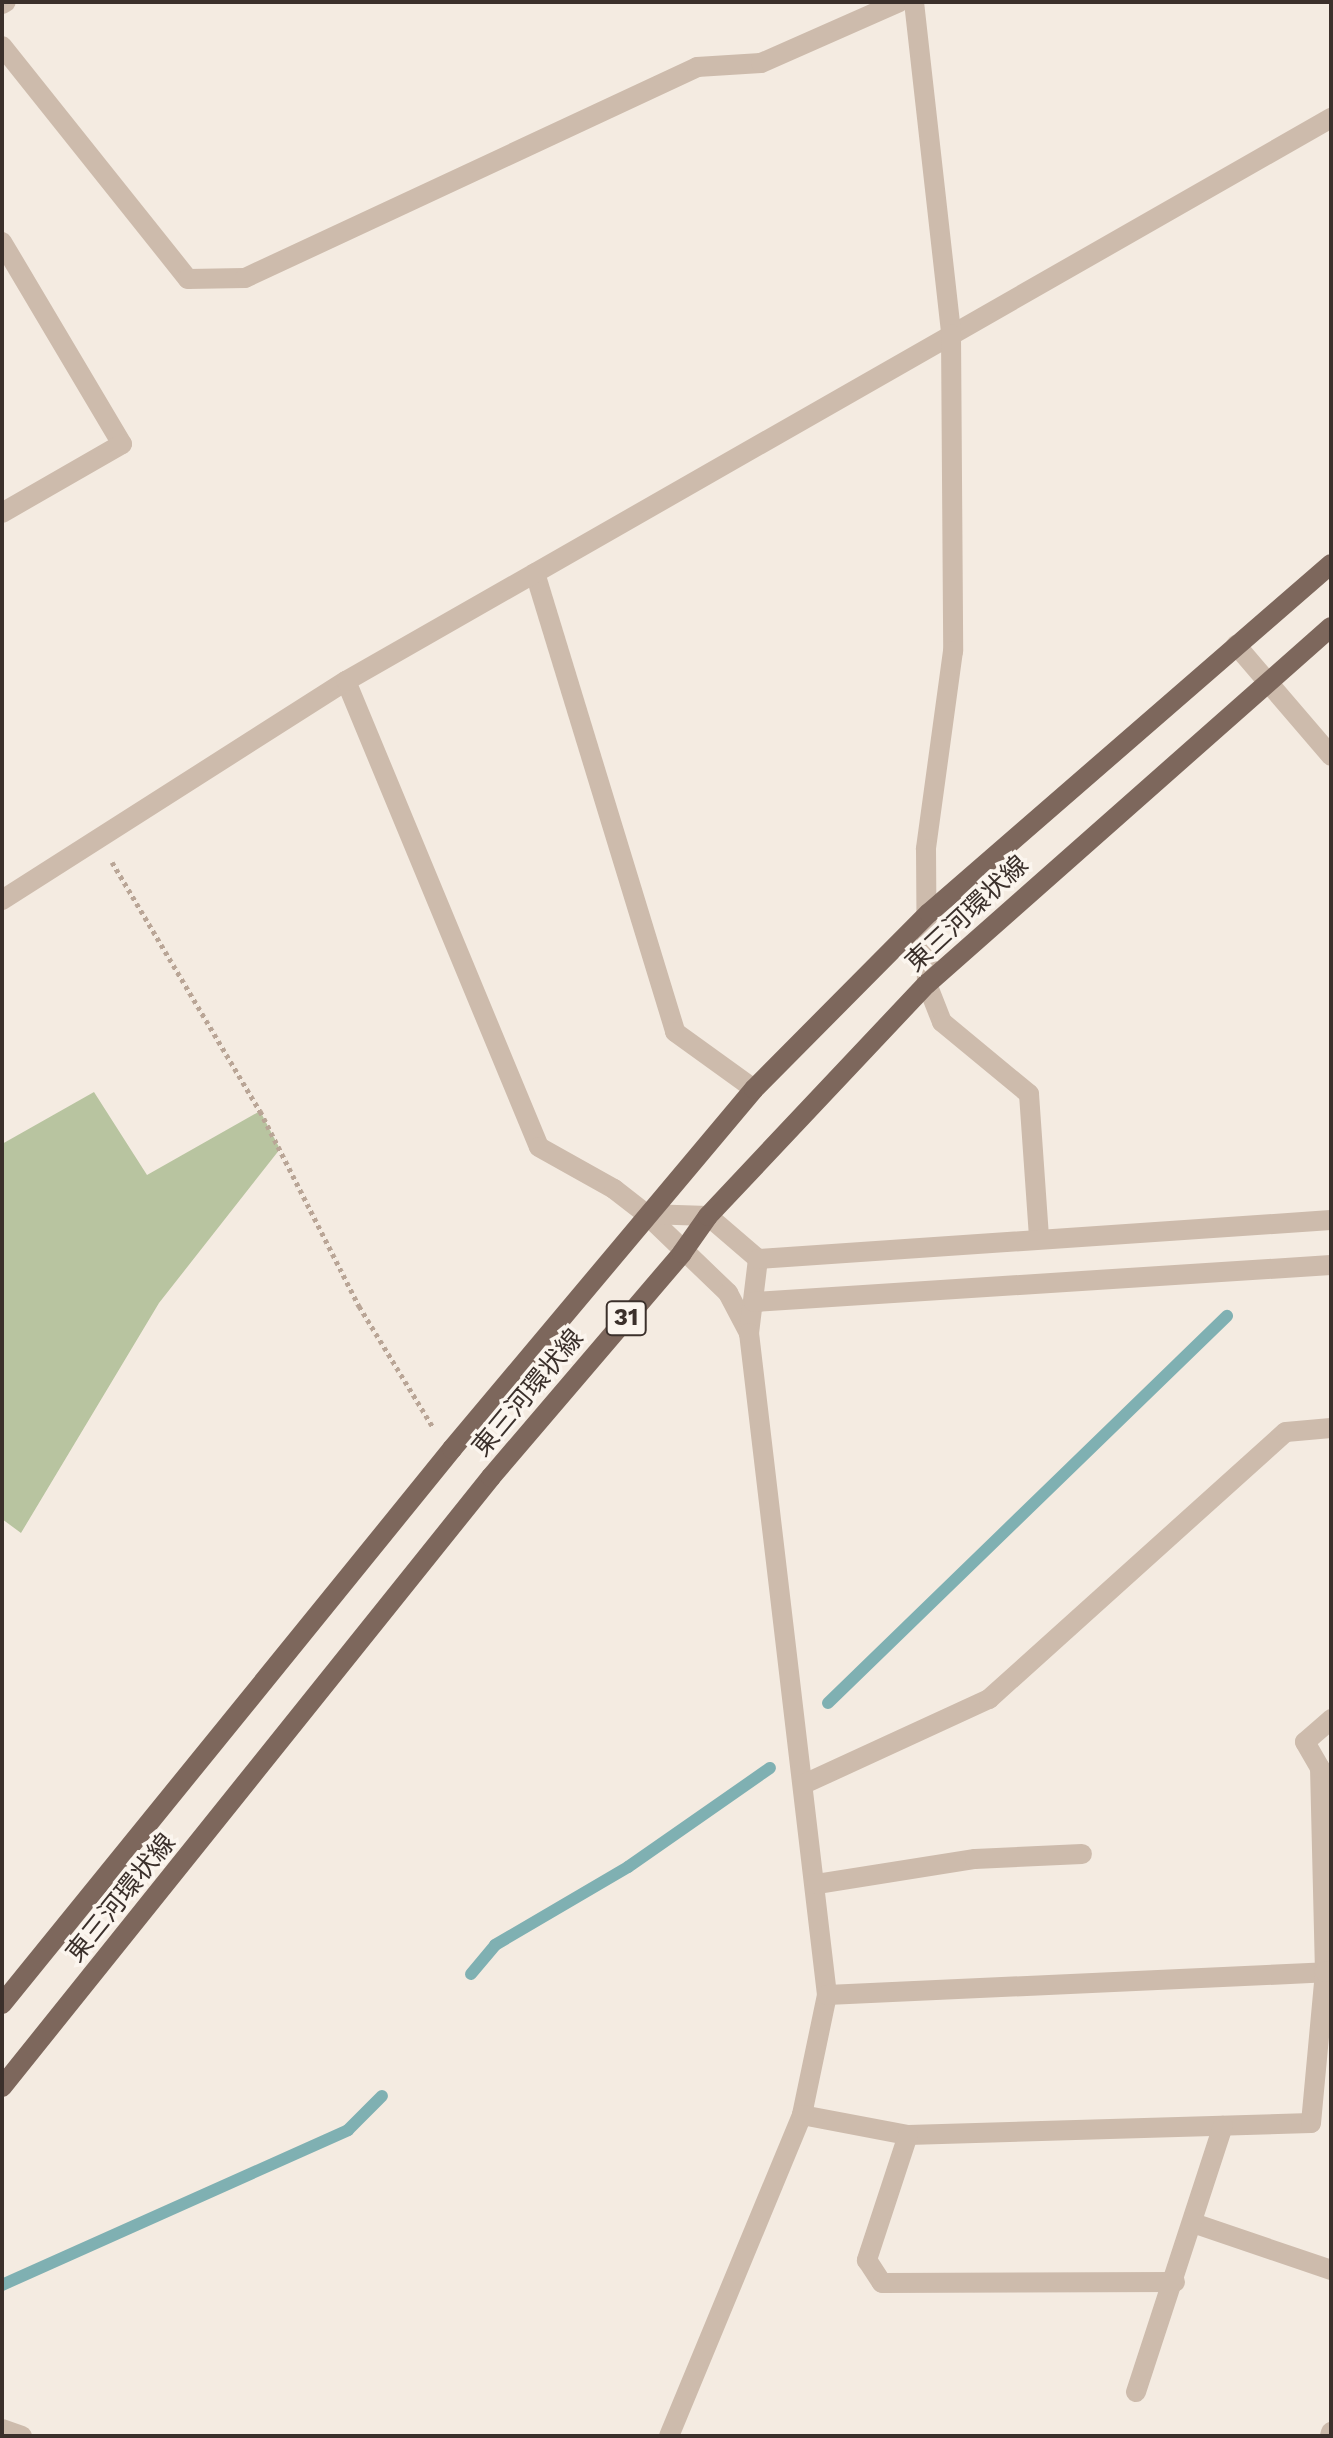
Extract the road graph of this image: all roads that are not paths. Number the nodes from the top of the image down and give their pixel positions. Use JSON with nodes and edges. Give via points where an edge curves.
{"nodes":[{"id":1,"x":899,"y":2,"type":"edge"},
{"id":2,"x":914,"y":2,"type":"edge"},
{"id":3,"x":2,"y":46,"type":"edge"},
{"id":4,"x":1331,"y":118,"type":"edge"},
{"id":5,"x":2,"y":242,"type":"edge"},
{"id":6,"x":951,"y":334,"type":"junction"},
{"id":7,"x":2,"y":513,"type":"edge"},
{"id":8,"x":1331,"y":564,"type":"edge"},
{"id":9,"x":535,"y":573,"type":"junction"},
{"id":10,"x":1331,"y":627,"type":"edge"},
{"id":11,"x":1236,"y":645,"type":"junction"},
{"id":12,"x":346,"y":681,"type":"junction"},
{"id":13,"x":1267,"y":682,"type":"junction"},
{"id":14,"x":1331,"y":756,"type":"edge"},
{"id":15,"x":2,"y":900,"type":"edge"},
{"id":16,"x":929,"y":913,"type":"junction"},
{"id":17,"x":927,"y":984,"type":"junction"},
{"id":18,"x":754,"y":1089,"type":"junction"},
{"id":19,"x":646,"y":1214,"type":"junction"},
{"id":20,"x":708,"y":1216,"type":"junction"},
{"id":21,"x":1331,"y":1220,"type":"edge"},
{"id":22,"x":1039,"y":1238,"type":"junction"},
{"id":23,"x":682,"y":1253,"type":"junction"},
{"id":24,"x":758,"y":1259,"type":"junction"},
{"id":25,"x":1331,"y":1265,"type":"edge"},
{"id":26,"x":754,"y":1302,"type":"junction"},
{"id":27,"x":749,"y":1333,"type":"junction"},
{"id":28,"x":1331,"y":1428,"type":"edge"},
{"id":29,"x":1331,"y":1719,"type":"edge"},
{"id":30,"x":804,"y":1784,"type":"junction"},
{"id":31,"x":1082,"y":1854,"type":"dead end"},
{"id":32,"x":817,"y":1884,"type":"junction"},
{"id":33,"x":1328,"y":1972,"type":"edge"},
{"id":34,"x":827,"y":1995,"type":"junction"},
{"id":35,"x":2,"y":2004,"type":"edge"},
{"id":36,"x":2,"y":2087,"type":"edge"},
{"id":37,"x":802,"y":2115,"type":"junction"},
{"id":38,"x":1223,"y":2126,"type":"junction"},
{"id":39,"x":908,"y":2135,"type":"junction"},
{"id":40,"x":1193,"y":2223,"type":"junction"},
{"id":41,"x":1331,"y":2270,"type":"edge"},
{"id":42,"x":1175,"y":2282,"type":"junction"},
{"id":43,"x":1136,"y":2392,"type":"dead end"},
{"id":44,"x":2,"y":2429,"type":"edge"},
{"id":45,"x":22,"y":2436,"type":"edge"},
{"id":46,"x":669,"y":2436,"type":"edge"}],
"edges":[{"from":1,"to":3,"type":"street","via":[[761,63],[697,67],[245,278],[188,279]]},
{"from":2,"to":6,"type":"street"},
{"from":4,"to":6,"type":"street"},
{"from":5,"to":7,"type":"street","via":[[122,444]]},
{"from":6,"to":9,"type":"street"},
{"from":6,"to":16,"type":"street","via":[[953,651],[926,849]]},
{"from":8,"to":11,"type":"main road","name":"東三河環状線","number":"31"},
{"from":9,"to":12,"type":"street"},
{"from":9,"to":18,"type":"street","via":[[675,1032]]},
{"from":10,"to":13,"type":"main road","name":"東三河環状線","number":"31"},
{"from":11,"to":13,"type":"street"},
{"from":11,"to":16,"type":"main road","name":"東三河環状線","number":"31"},
{"from":12,"to":15,"type":"street"},
{"from":12,"to":19,"type":"street","via":[[539,1147],[614,1189]]},
{"from":13,"to":14,"type":"street"},
{"from":13,"to":17,"type":"main road","name":"東三河環状線","number":"31"},
{"from":16,"to":17,"type":"street"},
{"from":16,"to":18,"type":"main road","name":"東三河環状線","number":"31"},
{"from":17,"to":20,"type":"main road","name":"東三河環状線","number":"31"},
{"from":17,"to":22,"type":"street","via":[[942,1022],[1029,1094]]},
{"from":18,"to":19,"type":"main road","name":"東三河環状線","number":"31"},
{"from":19,"to":20,"type":"street"},
{"from":19,"to":23,"type":"street"},
{"from":19,"to":35,"type":"main road","name":"東三河環状線","number":"31"},
{"from":20,"to":23,"type":"main road","name":"東三河環状線","number":"31"},
{"from":20,"to":24,"type":"street"},
{"from":21,"to":22,"type":"street"},
{"from":22,"to":24,"type":"street"},
{"from":23,"to":27,"type":"street","via":[[728,1293]]},
{"from":23,"to":36,"type":"main road","name":"東三河環状線","number":"31","via":[[491,1477]]},
{"from":24,"to":26,"type":"street"},
{"from":25,"to":26,"type":"street"},
{"from":26,"to":27,"type":"street"},
{"from":27,"to":30,"type":"street"},
{"from":28,"to":30,"type":"street","via":[[1286,1432],[989,1699]]},
{"from":29,"to":33,"type":"street","via":[[1305,1742],[1320,1768]]},
{"from":30,"to":32,"type":"street"},
{"from":31,"to":32,"type":"street","via":[[975,1859]]},
{"from":32,"to":34,"type":"street"},
{"from":33,"to":34,"type":"street"},
{"from":33,"to":38,"type":"street","via":[[1311,2123]]},
{"from":34,"to":37,"type":"street"},
{"from":37,"to":39,"type":"street"},
{"from":37,"to":46,"type":"street"},
{"from":38,"to":39,"type":"street"},
{"from":38,"to":40,"type":"street"},
{"from":39,"to":42,"type":"street","via":[[867,2260],[882,2283]]},
{"from":40,"to":41,"type":"street"},
{"from":40,"to":42,"type":"street"},
{"from":42,"to":43,"type":"street"},
{"from":44,"to":45,"type":"street"}]}
